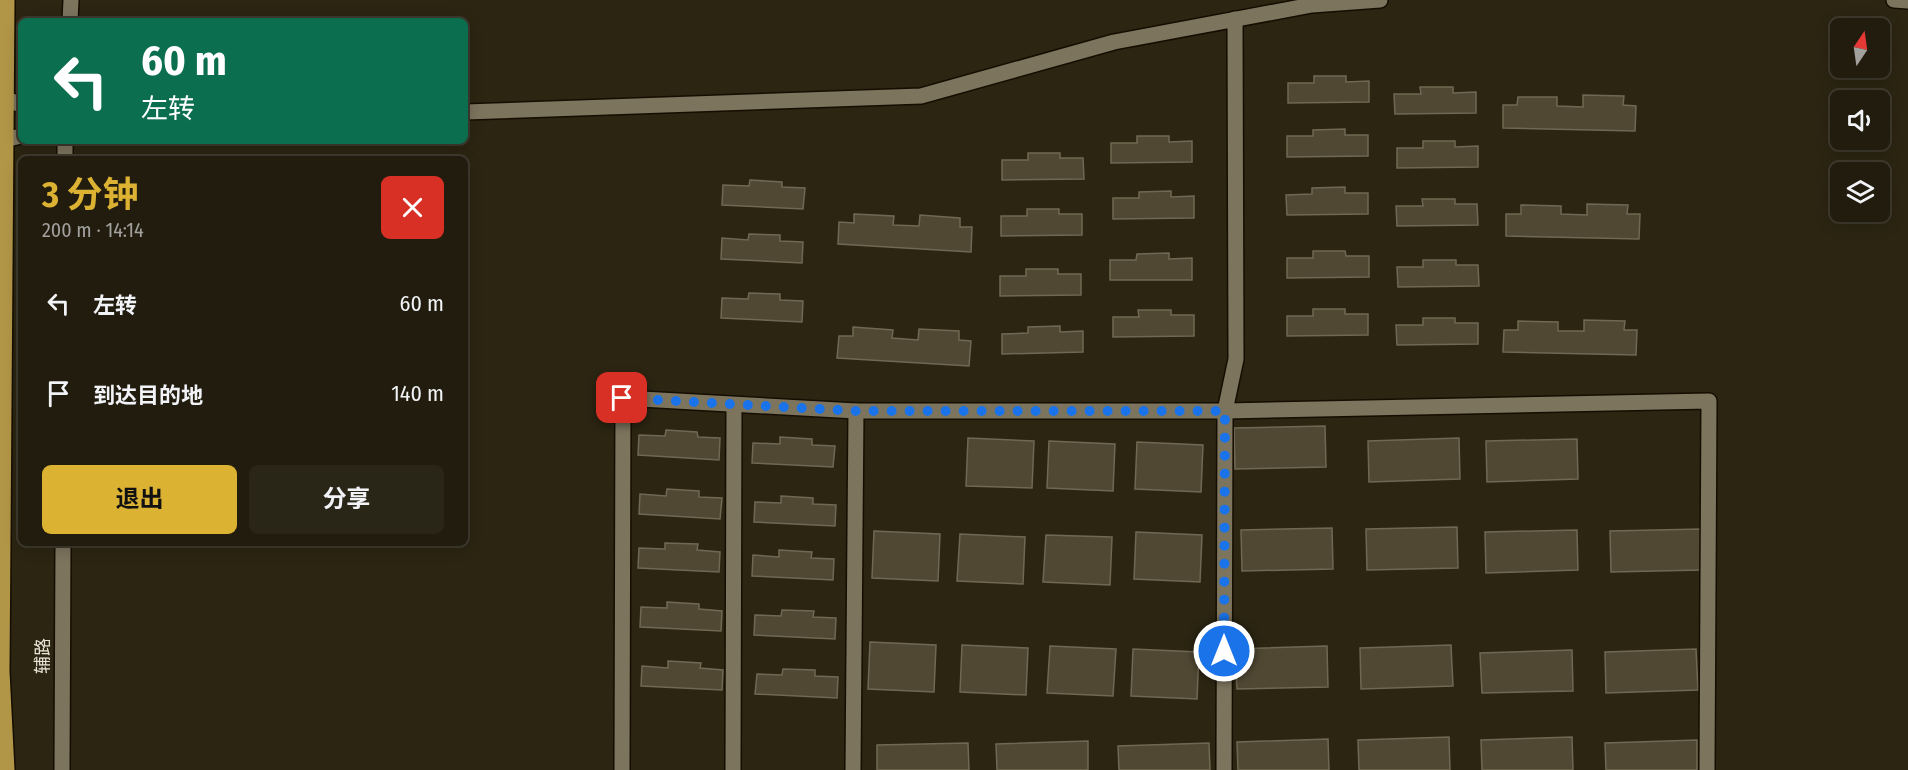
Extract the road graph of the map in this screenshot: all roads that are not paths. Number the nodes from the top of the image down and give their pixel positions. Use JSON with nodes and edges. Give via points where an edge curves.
{"nodes":[{"id":1,"x":8,"y":0,"type":"edge"},
{"id":2,"x":70,"y":0,"type":"edge"},
{"id":3,"x":1380,"y":0,"type":"edge"},
{"id":4,"x":1894,"y":0,"type":"edge"},
{"id":5,"x":1908,"y":1,"type":"edge"},
{"id":6,"x":70,"y":18,"type":"edge"},
{"id":7,"x":1235,"y":20,"type":"junction"},
{"id":8,"x":9,"y":100,"type":"edge"},
{"id":9,"x":468,"y":112,"type":"edge"},
{"id":10,"x":9,"y":139,"type":"edge"},
{"id":11,"x":734,"y":405,"type":"junction"},
{"id":12,"x":856,"y":411,"type":"junction"},
{"id":13,"x":1225,"y":411,"type":"junction"},
{"id":14,"x":63,"y":546,"type":"edge"},
{"id":15,"x":7,"y":770,"type":"edge"},
{"id":16,"x":62,"y":770,"type":"edge"},
{"id":17,"x":622,"y":770,"type":"edge"},
{"id":18,"x":733,"y":770,"type":"edge"},
{"id":19,"x":853,"y":770,"type":"edge"},
{"id":20,"x":1224,"y":770,"type":"edge"},
{"id":21,"x":1707,"y":770,"type":"edge"}],
"edges":[{"from":1,"to":8,"type":"main road"},
{"from":2,"to":6,"type":"street"},
{"from":3,"to":7,"type":"street","via":[[1312,5]]},
{"from":4,"to":5,"type":"street"},
{"from":7,"to":9,"type":"street","via":[[1114,42],[921,96]]},
{"from":7,"to":13,"type":"street","via":[[1236,359]]},
{"from":8,"to":10,"type":"main road"},
{"from":10,"to":15,"type":"main road","via":[[2,672]]},
{"from":11,"to":12,"type":"street"},
{"from":11,"to":17,"type":"street","via":[[622,398]]},
{"from":11,"to":18,"type":"street"},
{"from":12,"to":13,"type":"street"},
{"from":12,"to":19,"type":"street"},
{"from":13,"to":20,"type":"street"},
{"from":13,"to":21,"type":"street","via":[[1709,401]]},
{"from":14,"to":16,"type":"street","name":"辅路"}]}
